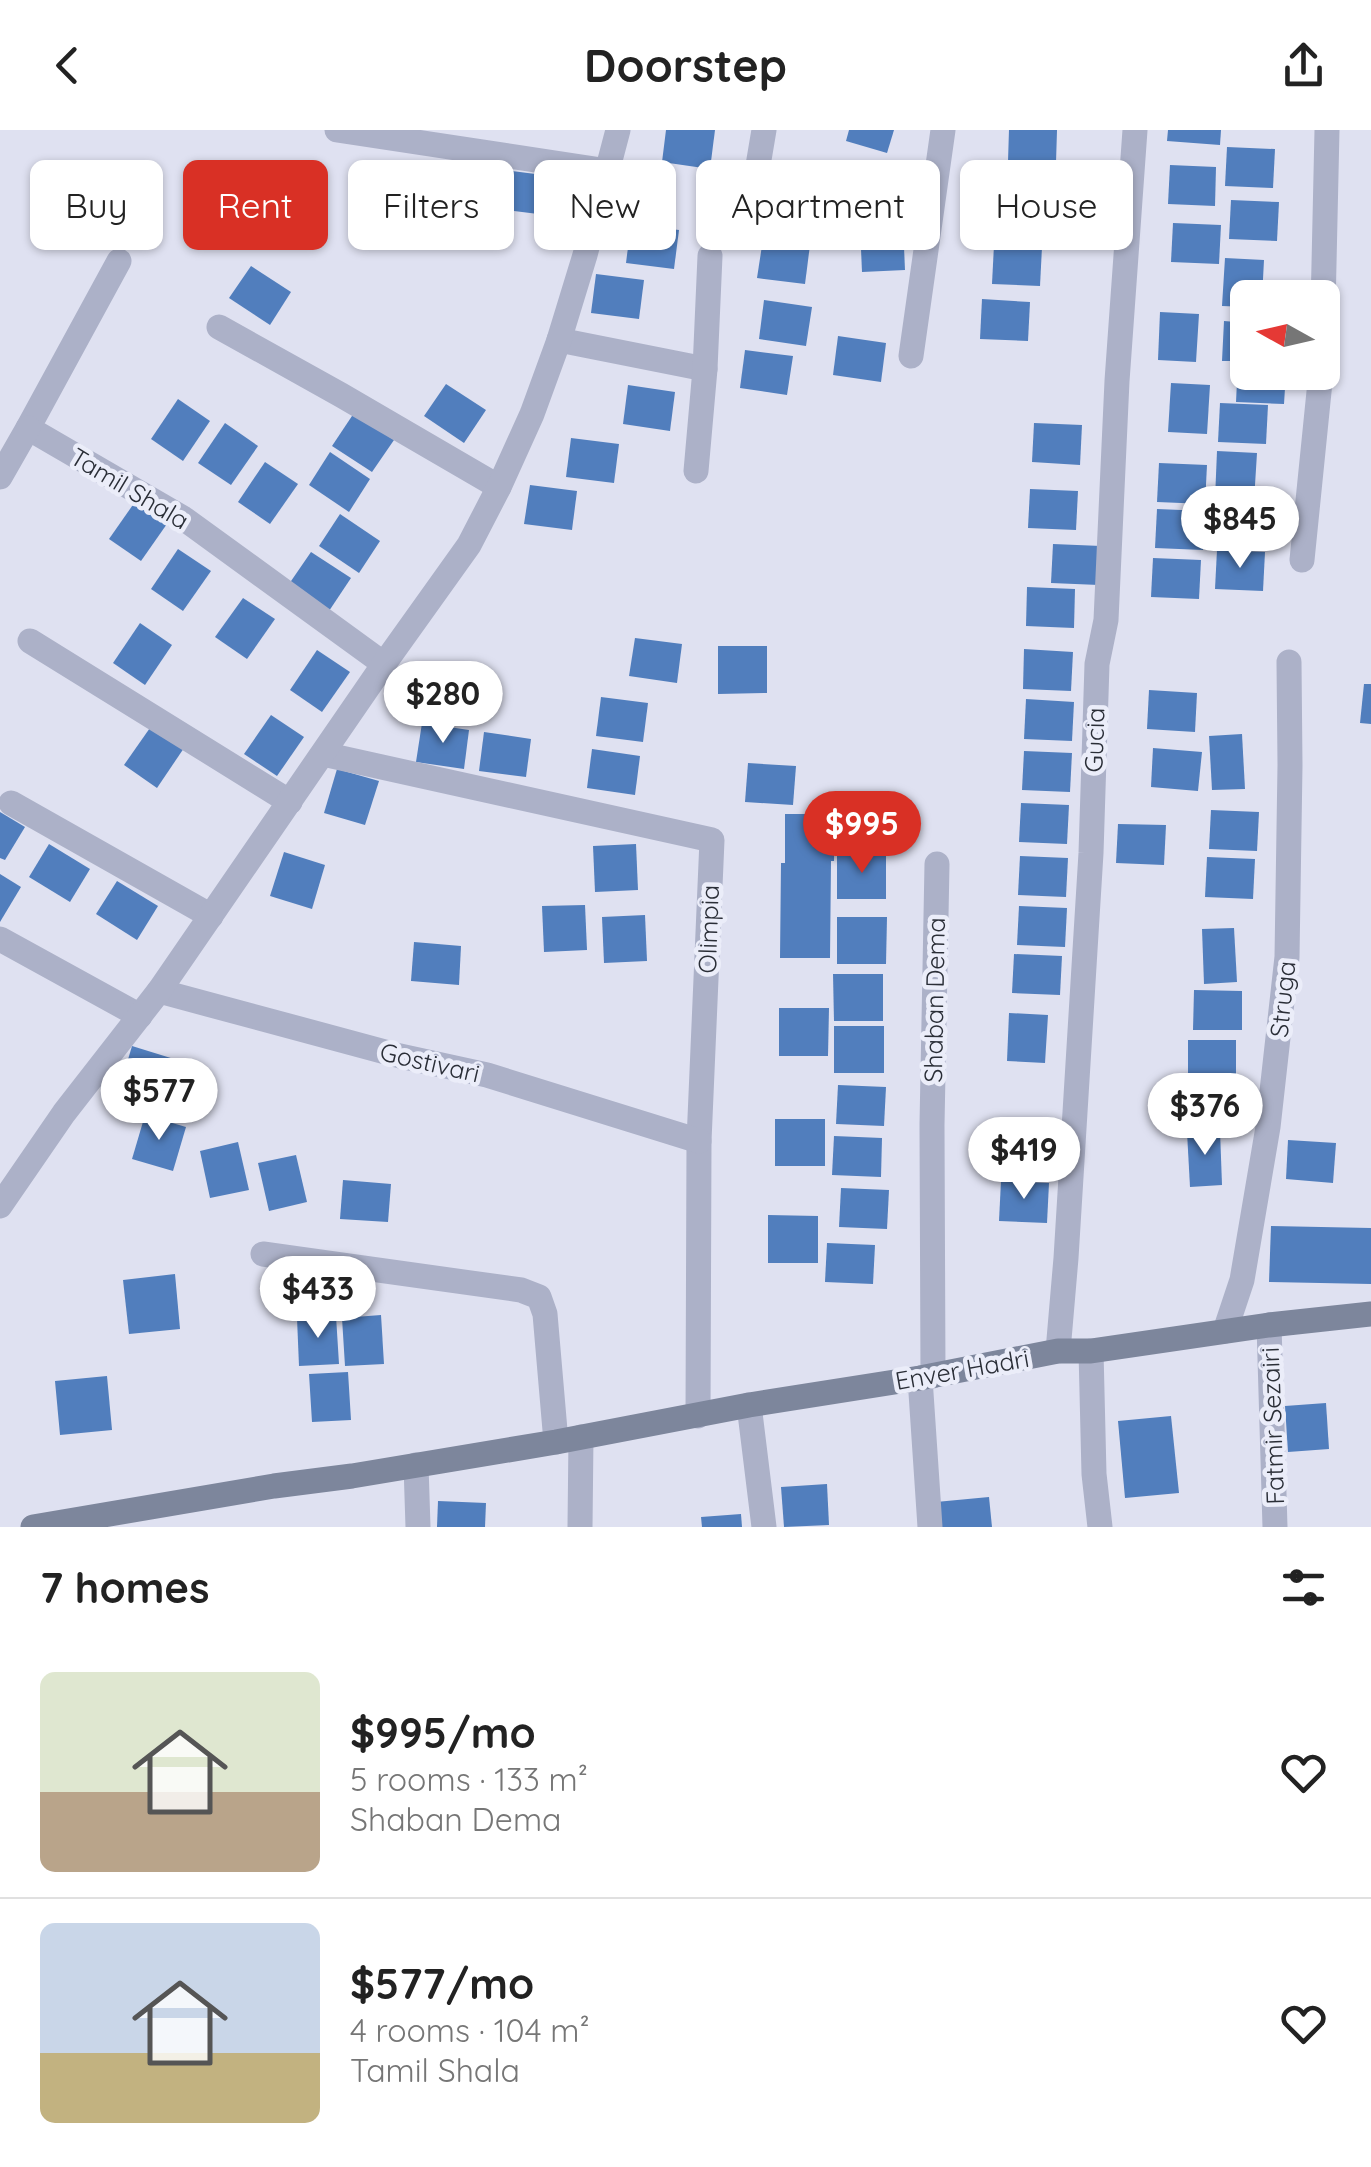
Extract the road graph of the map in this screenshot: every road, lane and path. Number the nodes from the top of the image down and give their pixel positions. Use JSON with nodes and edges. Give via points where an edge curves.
{"nodes":[{"id":1,"x":337,"y":130,"type":"edge"},
{"id":2,"x":618,"y":130,"type":"edge"},
{"id":3,"x":764,"y":130,"type":"edge"},
{"id":4,"x":943,"y":130,"type":"edge"},
{"id":5,"x":1135,"y":130,"type":"edge"},
{"id":6,"x":1327,"y":130,"type":"edge"},
{"id":7,"x":535,"y":160,"type":"edge"},
{"id":8,"x":611,"y":160,"type":"edge"},
{"id":9,"x":759,"y":160,"type":"edge"},
{"id":10,"x":588,"y":250,"type":"edge"},
{"id":11,"x":710,"y":256,"type":"dead end"},
{"id":12,"x":118,"y":261,"type":"dead end"},
{"id":13,"x":1324,"y":280,"type":"edge"},
{"id":14,"x":219,"y":326,"type":"dead end"},
{"id":15,"x":558,"y":340,"type":"junction"},
{"id":16,"x":911,"y":356,"type":"dead end"},
{"id":17,"x":705,"y":369,"type":"junction"},
{"id":18,"x":1318,"y":390,"type":"edge"},
{"id":19,"x":28,"y":428,"type":"junction"},
{"id":20,"x":696,"y":470,"type":"dead end"},
{"id":21,"x":0,"y":477,"type":"edge"},
{"id":22,"x":500,"y":487,"type":"junction"},
{"id":23,"x":1302,"y":560,"type":"dead end"},
{"id":24,"x":30,"y":641,"type":"dead end"},
{"id":25,"x":1289,"y":662,"type":"dead end"},
{"id":26,"x":384,"y":664,"type":"junction"},
{"id":27,"x":323,"y":754,"type":"junction"},
{"id":28,"x":290,"y":802,"type":"junction"},
{"id":29,"x":11,"y":804,"type":"dead end"},
{"id":30,"x":937,"y":864,"type":"dead end"},
{"id":31,"x":211,"y":916,"type":"junction"},
{"id":32,"x":0,"y":939,"type":"edge"},
{"id":33,"x":159,"y":991,"type":"junction"},
{"id":34,"x":140,"y":1016,"type":"junction"},
{"id":35,"x":700,"y":1140,"type":"junction"},
{"id":36,"x":0,"y":1206,"type":"edge"},
{"id":37,"x":263,"y":1254,"type":"dead end"},
{"id":38,"x":1371,"y":1314,"type":"edge"},
{"id":39,"x":1269,"y":1325,"type":"junction"},
{"id":40,"x":1225,"y":1332,"type":"junction"},
{"id":41,"x":1091,"y":1351,"type":"junction"},
{"id":42,"x":1058,"y":1352,"type":"junction"},
{"id":43,"x":927,"y":1377,"type":"junction"},
{"id":44,"x":749,"y":1405,"type":"junction"},
{"id":45,"x":698,"y":1416,"type":"junction"},
{"id":46,"x":568,"y":1440,"type":"junction"},
{"id":47,"x":416,"y":1466,"type":"junction"},
{"id":48,"x":96,"y":1522,"type":"edge"},
{"id":49,"x":33,"y":1527,"type":"edge"},
{"id":50,"x":418,"y":1527,"type":"edge"},
{"id":51,"x":580,"y":1527,"type":"edge"},
{"id":52,"x":764,"y":1527,"type":"edge"},
{"id":53,"x":930,"y":1527,"type":"edge"},
{"id":54,"x":1100,"y":1527,"type":"edge"},
{"id":55,"x":1275,"y":1527,"type":"edge"}],
"edges":[{"from":1,"to":7,"type":"street"},
{"from":2,"to":8,"type":"street"},
{"from":3,"to":9,"type":"street"},
{"from":4,"to":16,"type":"street"},
{"from":5,"to":42,"type":"street","name":"Gucia"},
{"from":6,"to":13,"type":"street"},
{"from":10,"to":15,"type":"street"},
{"from":11,"to":17,"type":"street"},
{"from":12,"to":19,"type":"street"},
{"from":14,"to":22,"type":"street"},
{"from":15,"to":17,"type":"street"},
{"from":15,"to":22,"type":"street"},
{"from":17,"to":20,"type":"street"},
{"from":18,"to":23,"type":"street"},
{"from":19,"to":21,"type":"street"},
{"from":19,"to":26,"type":"street","name":"Tamil Shala","via":[[183,518]]},
{"from":22,"to":26,"type":"street","via":[[470,545]]},
{"from":24,"to":28,"type":"street"},
{"from":25,"to":40,"type":"street","name":"Struga","via":[[1287,957],[1268,1126],[1242,1280]]},
{"from":26,"to":27,"type":"street"},
{"from":27,"to":28,"type":"street"},
{"from":27,"to":35,"type":"street","name":"Olimpia","via":[[712,840]]},
{"from":28,"to":31,"type":"street"},
{"from":29,"to":31,"type":"street"},
{"from":30,"to":43,"type":"street","name":"Shaban Dema"},
{"from":31,"to":33,"type":"street"},
{"from":32,"to":34,"type":"street"},
{"from":33,"to":34,"type":"street"},
{"from":33,"to":35,"type":"street","name":"Gostivari","via":[[487,1076]]},
{"from":34,"to":36,"type":"street"},
{"from":35,"to":45,"type":"street","name":"Olimpia"},
{"from":37,"to":46,"type":"street","via":[[539,1297]]},
{"from":38,"to":39,"type":"street","name":"Enver Hadri"},
{"from":39,"to":40,"type":"street","name":"Enver Hadri"},
{"from":39,"to":55,"type":"street","name":"Fatmir Sezairi"},
{"from":40,"to":41,"type":"street","name":"Enver Hadri"},
{"from":41,"to":42,"type":"street","name":"Enver Hadri"},
{"from":41,"to":54,"type":"street"},
{"from":42,"to":43,"type":"street","name":"Enver Hadri"},
{"from":43,"to":44,"type":"street","name":"Enver Hadri"},
{"from":43,"to":53,"type":"street","name":"Shaban Dema"},
{"from":44,"to":45,"type":"street","name":"Enver Hadri"},
{"from":44,"to":52,"type":"street"},
{"from":45,"to":46,"type":"street","name":"Enver Hadri"},
{"from":46,"to":47,"type":"street","name":"Enver Hadri"},
{"from":46,"to":51,"type":"street"},
{"from":47,"to":48,"type":"street","name":"Enver Hadri"},
{"from":47,"to":50,"type":"street"},
{"from":48,"to":49,"type":"street","name":"Enver Hadri"}]}
